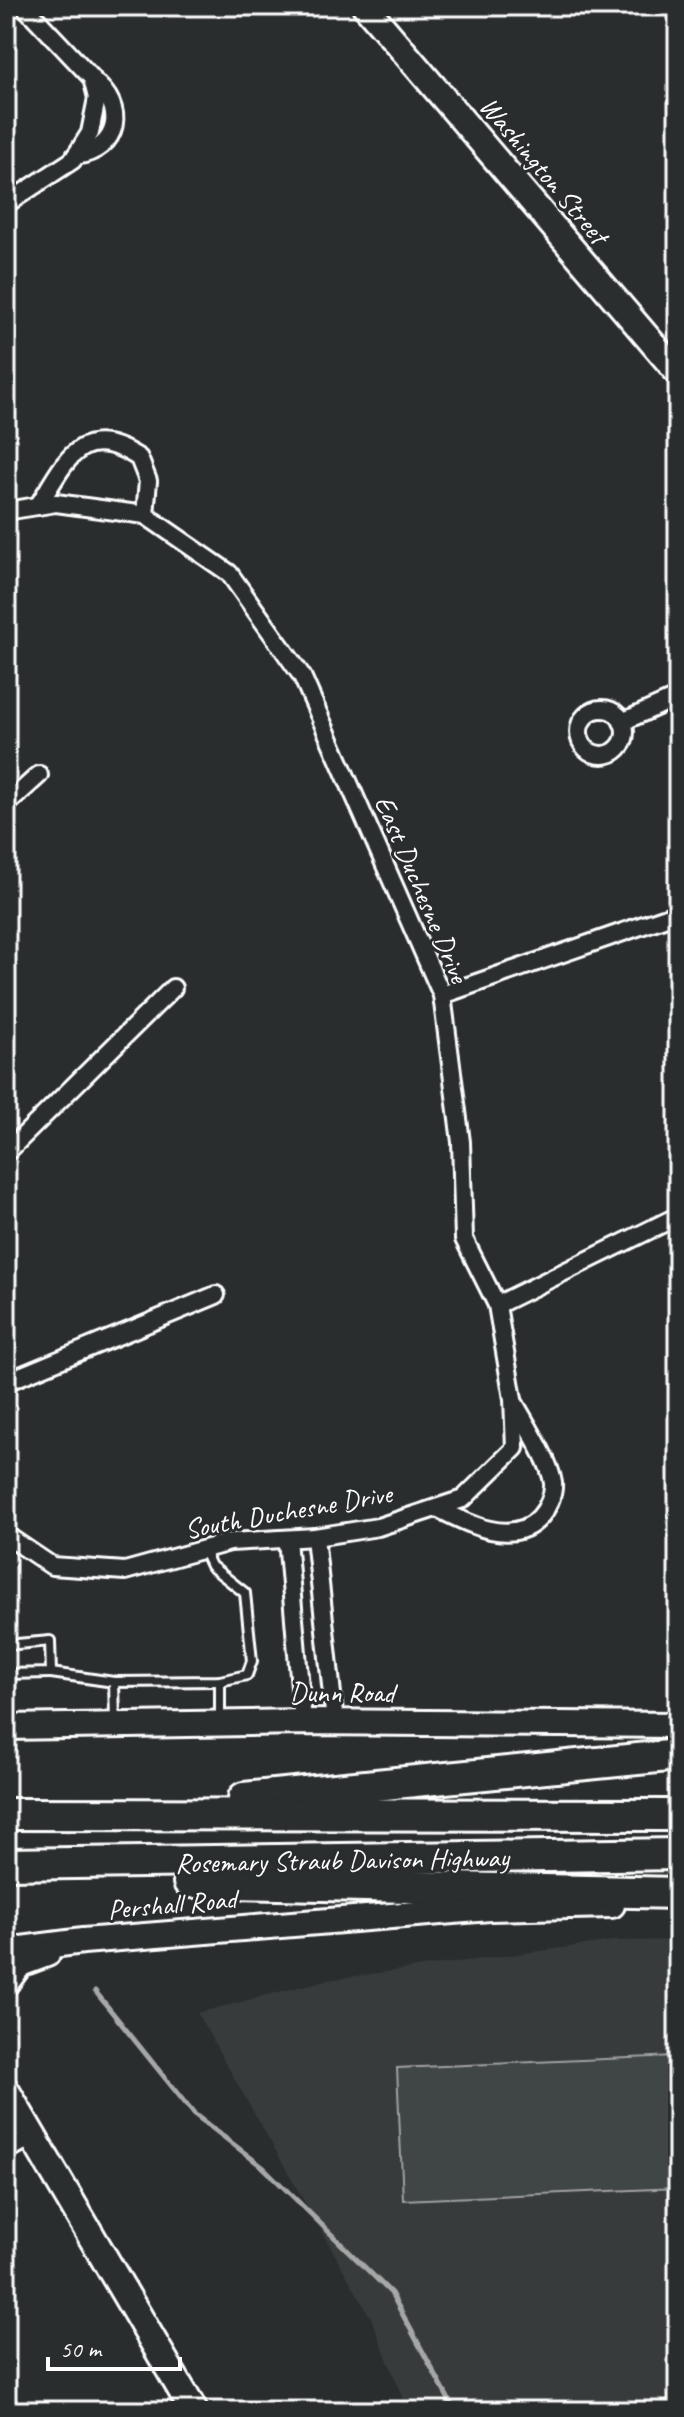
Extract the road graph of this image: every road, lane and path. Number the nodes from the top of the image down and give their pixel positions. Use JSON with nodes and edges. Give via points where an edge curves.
{"nodes":[{"id":1,"x":24,"y":6,"type":"edge"},
{"id":2,"x":365,"y":6,"type":"edge"},
{"id":3,"x":6,"y":204,"type":"edge"},
{"id":4,"x":678,"y":373,"type":"edge"},
{"id":5,"x":38,"y":506,"type":"junction"},
{"id":6,"x":6,"y":511,"type":"edge"},
{"id":7,"x":145,"y":515,"type":"junction"},
{"id":8,"x":678,"y":697,"type":"edge"},
{"id":9,"x":622,"y":722,"type":"dead end"},
{"id":10,"x":39,"y":775,"type":"dead end"},
{"id":11,"x":6,"y":805,"type":"edge"},
{"id":12,"x":678,"y":913,"type":"edge"},
{"id":13,"x":173,"y":988,"type":"dead end"},
{"id":14,"x":442,"y":995,"type":"junction"},
{"id":15,"x":6,"y":1153,"type":"edge"},
{"id":16,"x":678,"y":1216,"type":"edge"},
{"id":17,"x":216,"y":1295,"type":"dead end"},
{"id":18,"x":497,"y":1305,"type":"junction"},
{"id":19,"x":6,"y":1382,"type":"edge"},
{"id":20,"x":513,"y":1399,"type":"junction"},
{"id":21,"x":437,"y":1508,"type":"junction"},
{"id":22,"x":6,"y":1535,"type":"edge"},
{"id":23,"x":315,"y":1537,"type":"junction"},
{"id":24,"x":287,"y":1539,"type":"junction"},
{"id":25,"x":203,"y":1549,"type":"junction"},
{"id":26,"x":6,"y":1645,"type":"edge"},
{"id":27,"x":51,"y":1673,"type":"junction"},
{"id":28,"x":6,"y":1674,"type":"edge"},
{"id":29,"x":220,"y":1681,"type":"junction"},
{"id":30,"x":114,"y":1682,"type":"junction"},
{"id":31,"x":220,"y":1722,"type":"junction"},
{"id":32,"x":303,"y":1722,"type":"junction"},
{"id":33,"x":335,"y":1722,"type":"junction"},
{"id":34,"x":6,"y":1725,"type":"edge"},
{"id":35,"x":678,"y":1725,"type":"edge"},
{"id":36,"x":115,"y":1726,"type":"junction"},
{"id":37,"x":678,"y":1755,"type":"edge"},
{"id":38,"x":6,"y":1814,"type":"edge"},
{"id":39,"x":86,"y":1814,"type":"junction"},
{"id":40,"x":678,"y":1815,"type":"edge"},
{"id":41,"x":678,"y":1854,"type":"edge"},
{"id":42,"x":6,"y":1864,"type":"edge"},
{"id":43,"x":138,"y":1864,"type":"junction"},
{"id":44,"x":678,"y":1893,"type":"edge"},
{"id":45,"x":678,"y":1904,"type":"edge"},
{"id":46,"x":83,"y":1941,"type":"junction"},
{"id":47,"x":6,"y":1951,"type":"edge"},
{"id":48,"x":6,"y":1983,"type":"edge"},
{"id":49,"x":6,"y":2091,"type":"edge"},
{"id":50,"x":35,"y":2135,"type":"junction"},
{"id":51,"x":6,"y":2151,"type":"edge"},
{"id":52,"x":194,"y":2411,"type":"edge"}],
"edges":[{"from":1,"to":3,"type":"street","via":[[95,89],[90,133],[75,156]]},
{"from":2,"to":4,"type":"street","name":"Washington Street"},
{"from":5,"to":6,"type":"street"},
{"from":5,"to":7,"type":"street","via":[[56,503]]},
{"from":5,"to":7,"type":"street","via":[[70,455],[101,442],[139,458],[148,481]]},
{"from":7,"to":14,"type":"street","name":"East Duchesne Drive","via":[[229,573],[302,676]]},
{"from":8,"to":9,"type":"street"},
{"from":10,"to":11,"type":"street"},
{"from":12,"to":14,"type":"street"},
{"from":13,"to":15,"type":"street"},
{"from":14,"to":18,"type":"street","name":"East Duchesne Drive","via":[[461,1142],[464,1239]]},
{"from":16,"to":18,"type":"street"},
{"from":17,"to":19,"type":"street"},
{"from":18,"to":20,"type":"street","name":"East Duchesne Drive"},
{"from":20,"to":21,"type":"street","name":"South Duchesne Drive","via":[[515,1448],[463,1499]]},
{"from":20,"to":21,"type":"street","via":[[553,1483],[547,1509],[532,1526],[509,1532],[472,1526]]},
{"from":21,"to":23,"type":"street","name":"South Duchesne Drive","via":[[378,1527]]},
{"from":22,"to":25,"type":"street","name":"South Duchesne Drive","via":[[52,1566],[125,1571]]},
{"from":23,"to":24,"type":"street","name":"South Duchesne Drive"},
{"from":23,"to":33,"type":"street"},
{"from":24,"to":25,"type":"street","name":"South Duchesne Drive"},
{"from":24,"to":32,"type":"street"},
{"from":25,"to":29,"type":"lane","via":[[211,1566],[245,1593],[252,1661],[247,1675]]},
{"from":26,"to":27,"type":"lane","via":[[50,1641]]},
{"from":27,"to":28,"type":"lane"},
{"from":27,"to":30,"type":"lane"},
{"from":29,"to":30,"type":"lane"},
{"from":29,"to":31,"type":"lane"},
{"from":30,"to":36,"type":"lane"},
{"from":31,"to":32,"type":"street","name":"Dunn Road"},
{"from":31,"to":36,"type":"street","name":"Dunn Road"},
{"from":32,"to":33,"type":"street","name":"Dunn Road"},
{"from":33,"to":35,"type":"street","name":"Dunn Road"},
{"from":34,"to":36,"type":"street","name":"Dunn Road"},
{"from":37,"to":39,"type":"highway"},
{"from":38,"to":39,"type":"highway","name":"Rosemary Straub Davison Highway"},
{"from":39,"to":40,"type":"highway","name":"Rosemary Straub Davison Highway"},
{"from":41,"to":43,"type":"highway","name":"Rosemary Straub Davison Highway"},
{"from":42,"to":43,"type":"highway","name":"Rosemary Straub Davison Highway"},
{"from":43,"to":44,"type":"highway","via":[[186,1882]]},
{"from":45,"to":46,"type":"street","name":"Pershall Road","via":[[490,1908]]},
{"from":46,"to":47,"type":"street","name":"Pershall Road"},
{"from":46,"to":48,"type":"street","via":[[20,1964]]},
{"from":49,"to":50,"type":"main road"},
{"from":50,"to":51,"type":"street"},
{"from":50,"to":52,"type":"main road"}]}
